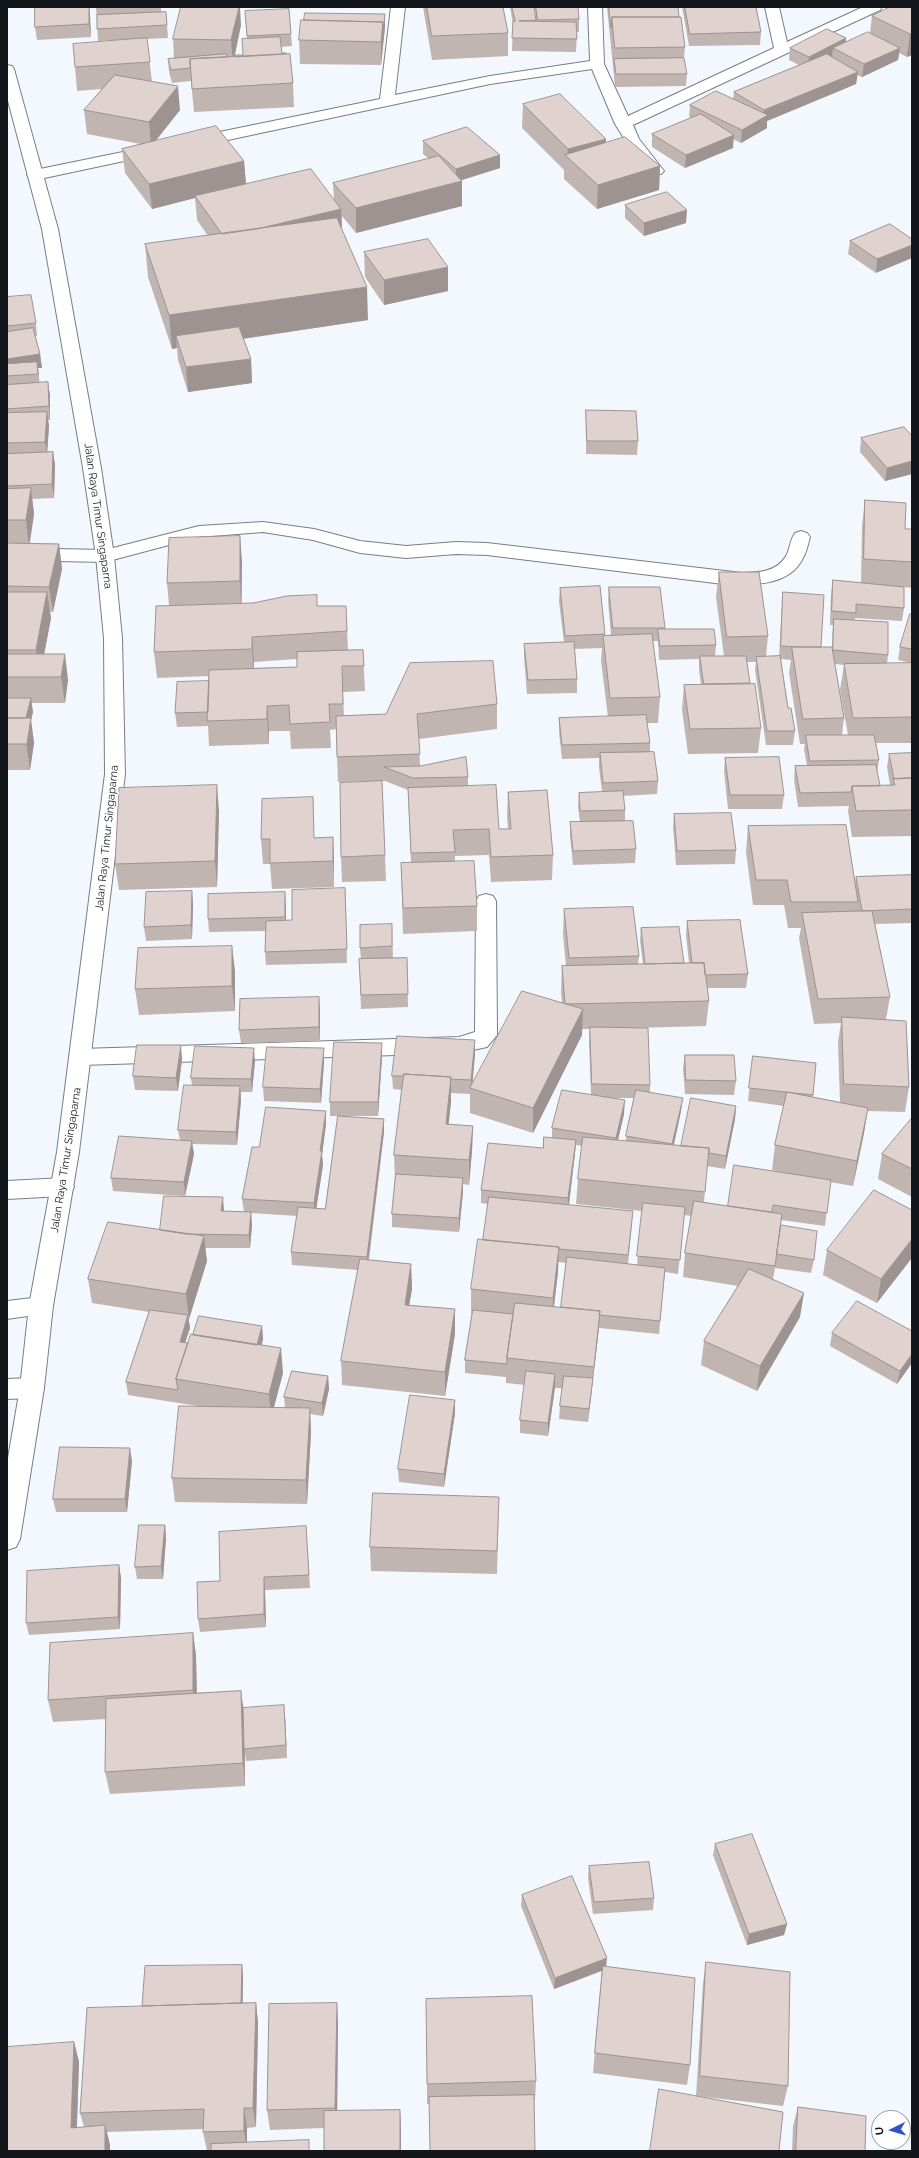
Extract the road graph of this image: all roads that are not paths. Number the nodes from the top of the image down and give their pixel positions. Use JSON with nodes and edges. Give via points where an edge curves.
{"nodes":[{"id":1,"x":398,"y":7,"type":"edge"},
{"id":2,"x":595,"y":7,"type":"edge"},
{"id":3,"x":772,"y":7,"type":"edge"},
{"id":4,"x":875,"y":7,"type":"edge"},
{"id":5,"x":782,"y":51,"type":"junction"},
{"id":6,"x":597,"y":64,"type":"junction"},
{"id":7,"x":7,"y":69,"type":"edge"},
{"id":8,"x":386,"y":102,"type":"junction"},
{"id":9,"x":623,"y":124,"type":"junction"},
{"id":10,"x":181,"y":145,"type":"edge"},
{"id":11,"x":166,"y":148,"type":"edge"},
{"id":12,"x":658,"y":173,"type":"dead end"},
{"id":13,"x":35,"y":175,"type":"junction"},
{"id":14,"x":801,"y":537,"type":"dead end"},
{"id":15,"x":7,"y":554,"type":"edge"},
{"id":16,"x":105,"y":556,"type":"junction"},
{"id":17,"x":486,"y":901,"type":"dead end"},
{"id":18,"x":81,"y":1057,"type":"junction"},
{"id":19,"x":63,"y":1187,"type":"junction"},
{"id":20,"x":7,"y":1190,"type":"edge"},
{"id":21,"x":41,"y":1306,"type":"junction"},
{"id":22,"x":7,"y":1310,"type":"edge"},
{"id":23,"x":32,"y":1388,"type":"junction"},
{"id":24,"x":7,"y":1389,"type":"edge"},
{"id":25,"x":7,"y":1539,"type":"edge"}],
"edges":[{"from":1,"to":8,"type":"street"},
{"from":2,"to":6,"type":"street"},
{"from":3,"to":5,"type":"street"},
{"from":4,"to":5,"type":"street"},
{"from":5,"to":9,"type":"street"},
{"from":6,"to":8,"type":"street","via":[[490,80]]},
{"from":6,"to":9,"type":"street"},
{"from":7,"to":13,"type":"street","name":"Jalan Raya Timur Singaparna"},
{"from":8,"to":10,"type":"street"},
{"from":9,"to":12,"type":"street"},
{"from":11,"to":13,"type":"street"},
{"from":13,"to":16,"type":"street","name":"Jalan Raya Timur Singaparna","via":[[50,229]]},
{"from":14,"to":16,"type":"street","via":[[792,561],[777,574],[758,579],[723,578],[487,549],[456,548],[406,552],[360,547],[263,526],[199,532]]},
{"from":15,"to":16,"type":"street"},
{"from":16,"to":18,"type":"street","name":"Jalan Raya Timur Singaparna","via":[[113,638],[116,774]]},
{"from":17,"to":18,"type":"street","via":[[486,1035],[478,1041],[459,1045]]},
{"from":18,"to":19,"type":"street","name":"Jalan Raya Timur Singaparna"},
{"from":19,"to":20,"type":"street"},
{"from":19,"to":21,"type":"street","name":"Jalan Raya Timur Singaparna"},
{"from":21,"to":22,"type":"street"},
{"from":21,"to":23,"type":"street","name":"Jalan Raya Timur Singaparna"},
{"from":23,"to":24,"type":"street"},
{"from":23,"to":25,"type":"street","name":"Jalan Raya Timur Singaparna"}]}
